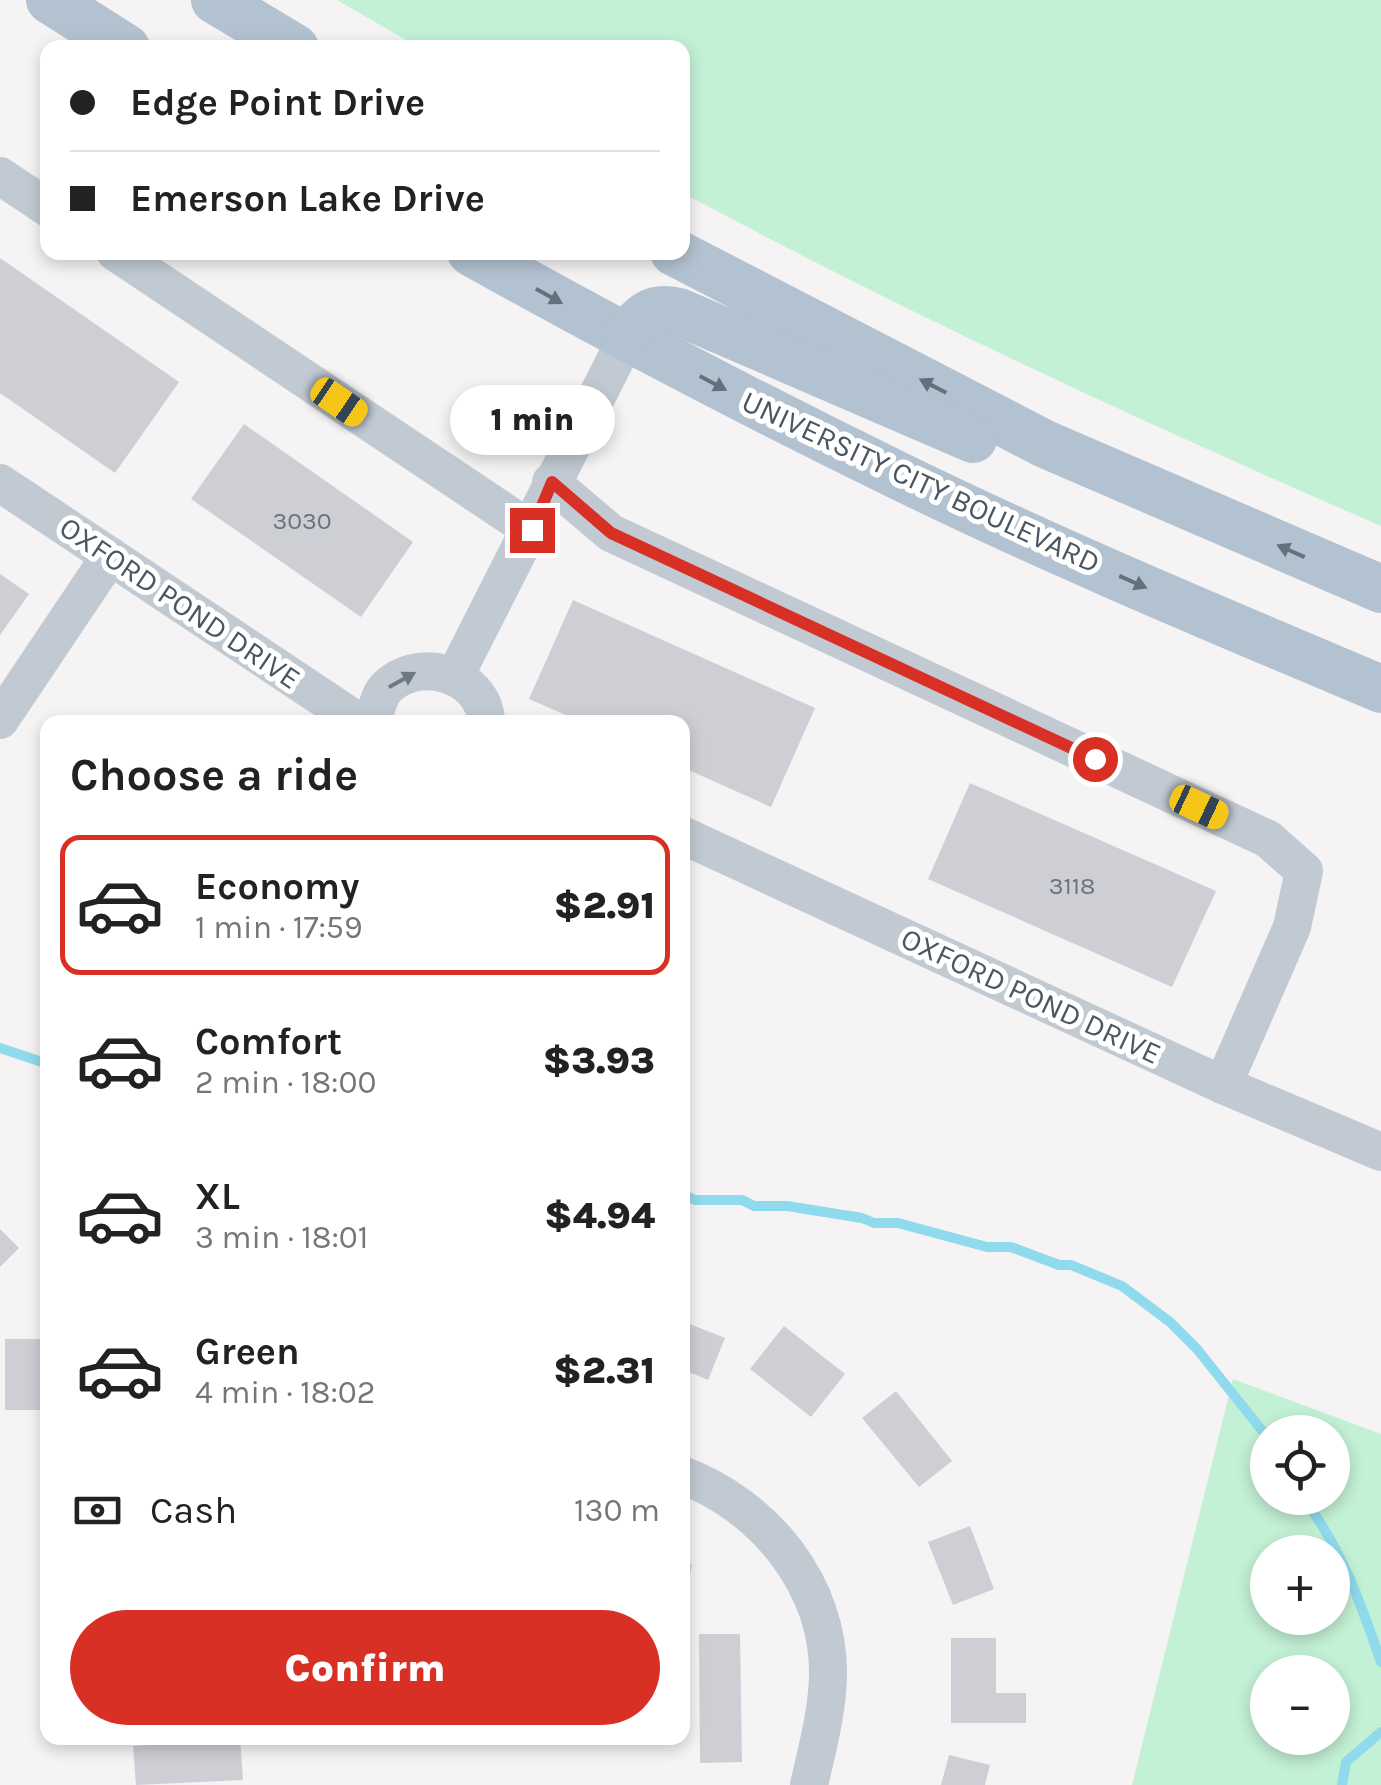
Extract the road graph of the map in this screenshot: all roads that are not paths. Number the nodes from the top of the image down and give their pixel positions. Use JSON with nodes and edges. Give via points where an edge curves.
{"nodes":[{"id":1,"x":50,"y":0,"type":"edge"},
{"id":2,"x":215,"y":0,"type":"edge"},
{"id":3,"x":113,"y":40,"type":"edge"},
{"id":4,"x":282,"y":40,"type":"edge"},
{"id":5,"x":0,"y":176,"type":"edge"},
{"id":6,"x":40,"y":203,"type":"edge"},
{"id":7,"x":127,"y":260,"type":"edge"},
{"id":8,"x":486,"y":260,"type":"edge"},
{"id":9,"x":689,"y":260,"type":"edge"},
{"id":10,"x":627,"y":337,"type":"junction"},
{"id":11,"x":1045,"y":444,"type":"junction"},
{"id":12,"x":552,"y":482,"type":"junction"},
{"id":13,"x":0,"y":483,"type":"edge"},
{"id":14,"x":532,"y":530,"type":"junction"},
{"id":15,"x":110,"y":556,"type":"junction"},
{"id":16,"x":1381,"y":589,"type":"edge"},
{"id":17,"x":455,"y":676,"type":"junction"},
{"id":18,"x":1381,"y":689,"type":"edge"},
{"id":19,"x":348,"y":715,"type":"edge"},
{"id":20,"x":375,"y":715,"type":"edge"},
{"id":21,"x":486,"y":715,"type":"edge"},
{"id":22,"x":0,"y":720,"type":"edge"},
{"id":23,"x":690,"y":839,"type":"edge"},
{"id":24,"x":1223,"y":1085,"type":"junction"},
{"id":25,"x":1381,"y":1152,"type":"edge"},
{"id":26,"x":690,"y":1479,"type":"edge"},
{"id":27,"x":809,"y":1785,"type":"edge"}],
"edges":[{"from":1,"to":3,"type":"main road"},
{"from":2,"to":4,"type":"main road"},
{"from":5,"to":6,"type":"street"},
{"from":7,"to":14,"type":"street"},
{"from":8,"to":10,"type":"main road","name":"UNIVERSITY CITY BOULEVARD","one_way":true},
{"from":11,"to":9,"type":"main road","one_way":true},
{"from":10,"to":11,"type":"main road","via":[[642,315],[678,312],[990,446]]},
{"from":10,"to":12,"type":"street"},
{"from":10,"to":18,"type":"main road","name":"UNIVERSITY CITY BOULEVARD","one_way":true,"via":[[898,476]]},
{"from":16,"to":11,"type":"main road","one_way":true},
{"from":12,"to":14,"type":"street"},
{"from":12,"to":24,"type":"street","via":[[611,533],[1268,839],[1304,871],[1292,928]]},
{"from":13,"to":15,"type":"street","name":"OXFORD POND DRIVE"},
{"from":14,"to":17,"type":"street"},
{"from":15,"to":19,"type":"street","name":"OXFORD POND DRIVE"},
{"from":15,"to":22,"type":"street"},
{"from":20,"to":17,"type":"street","one_way":true,"via":[[383,692],[406,674]]},
{"from":17,"to":21,"type":"street"},
{"from":23,"to":24,"type":"street","name":"OXFORD POND DRIVE"},
{"from":24,"to":25,"type":"street","name":"OXFORD POND DRIVE"},
{"from":26,"to":27,"type":"street","via":[[755,1517],[786,1550],[808,1590],[828,1679]]}]}
